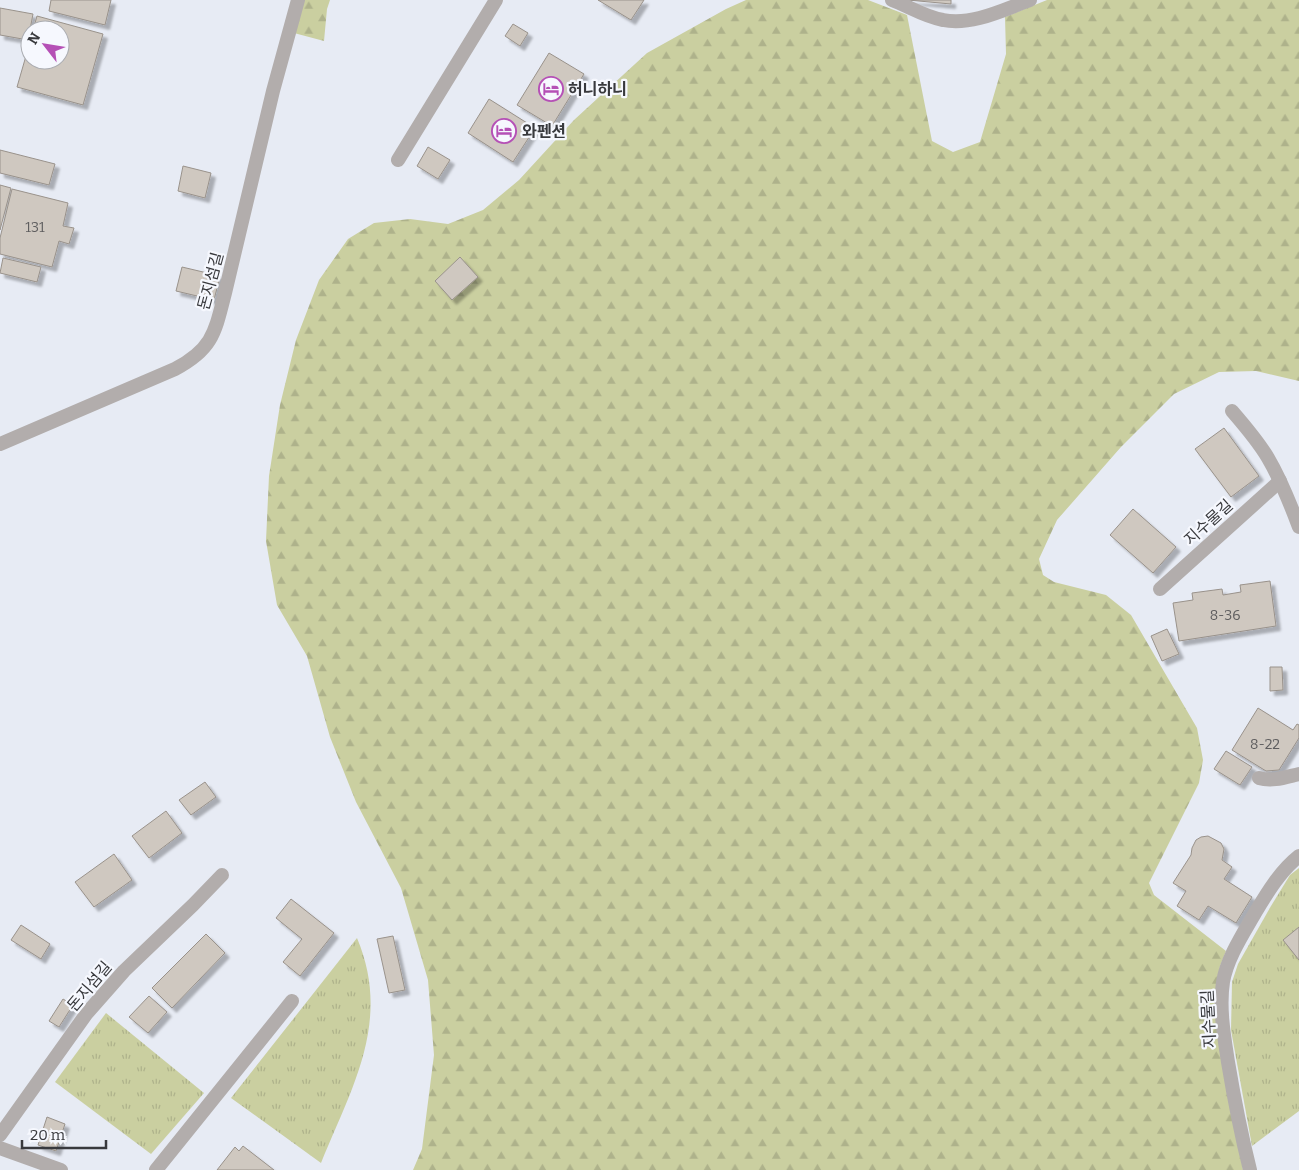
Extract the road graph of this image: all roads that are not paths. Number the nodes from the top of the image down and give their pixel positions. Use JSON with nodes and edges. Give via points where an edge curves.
{"nodes":[{"id":1,"x":298,"y":0,"type":"edge"},
{"id":2,"x":496,"y":0,"type":"edge"},
{"id":3,"x":892,"y":0,"type":"edge"},
{"id":4,"x":1030,"y":0,"type":"edge"},
{"id":5,"x":398,"y":160,"type":"dead end"},
{"id":6,"x":1232,"y":411,"type":"dead end"},
{"id":7,"x":0,"y":444,"type":"edge"},
{"id":8,"x":1280,"y":481,"type":"junction"},
{"id":9,"x":1294,"y":500,"type":"edge"},
{"id":10,"x":1299,"y":526,"type":"edge"},
{"id":11,"x":1160,"y":589,"type":"dead end"},
{"id":12,"x":1299,"y":774,"type":"edge"},
{"id":13,"x":1259,"y":778,"type":"dead end"},
{"id":14,"x":1299,"y":856,"type":"edge"},
{"id":15,"x":222,"y":875,"type":"dead end"},
{"id":16,"x":292,"y":1002,"type":"dead end"},
{"id":17,"x":0,"y":1135,"type":"edge"},
{"id":18,"x":0,"y":1148,"type":"edge"},
{"id":19,"x":61,"y":1170,"type":"edge"},
{"id":20,"x":156,"y":1170,"type":"edge"},
{"id":21,"x":1250,"y":1170,"type":"edge"}],
"edges":[{"from":1,"to":7,"type":"lane","name":"돈지섬길","via":[[225,293],[210,339],[196,356],[176,369]]},
{"from":2,"to":5,"type":"lane"},
{"from":3,"to":4,"type":"lane","via":[[942,20],[956,21],[978,18]]},
{"from":6,"to":8,"type":"lane","via":[[1253,436]]},
{"from":8,"to":9,"type":"lane"},
{"from":8,"to":11,"type":"lane","name":"지수물길"},
{"from":9,"to":10,"type":"lane"},
{"from":12,"to":13,"type":"lane","via":[[1274,780]]},
{"from":14,"to":21,"type":"lane","name":"지수물길","via":[[1282,872],[1266,896],[1242,937],[1224,980],[1224,1032]]},
{"from":15,"to":17,"type":"lane","name":"돈지섬길","via":[[124,971],[87,1014]]},
{"from":16,"to":20,"type":"lane"},
{"from":18,"to":19,"type":"lane"}]}
